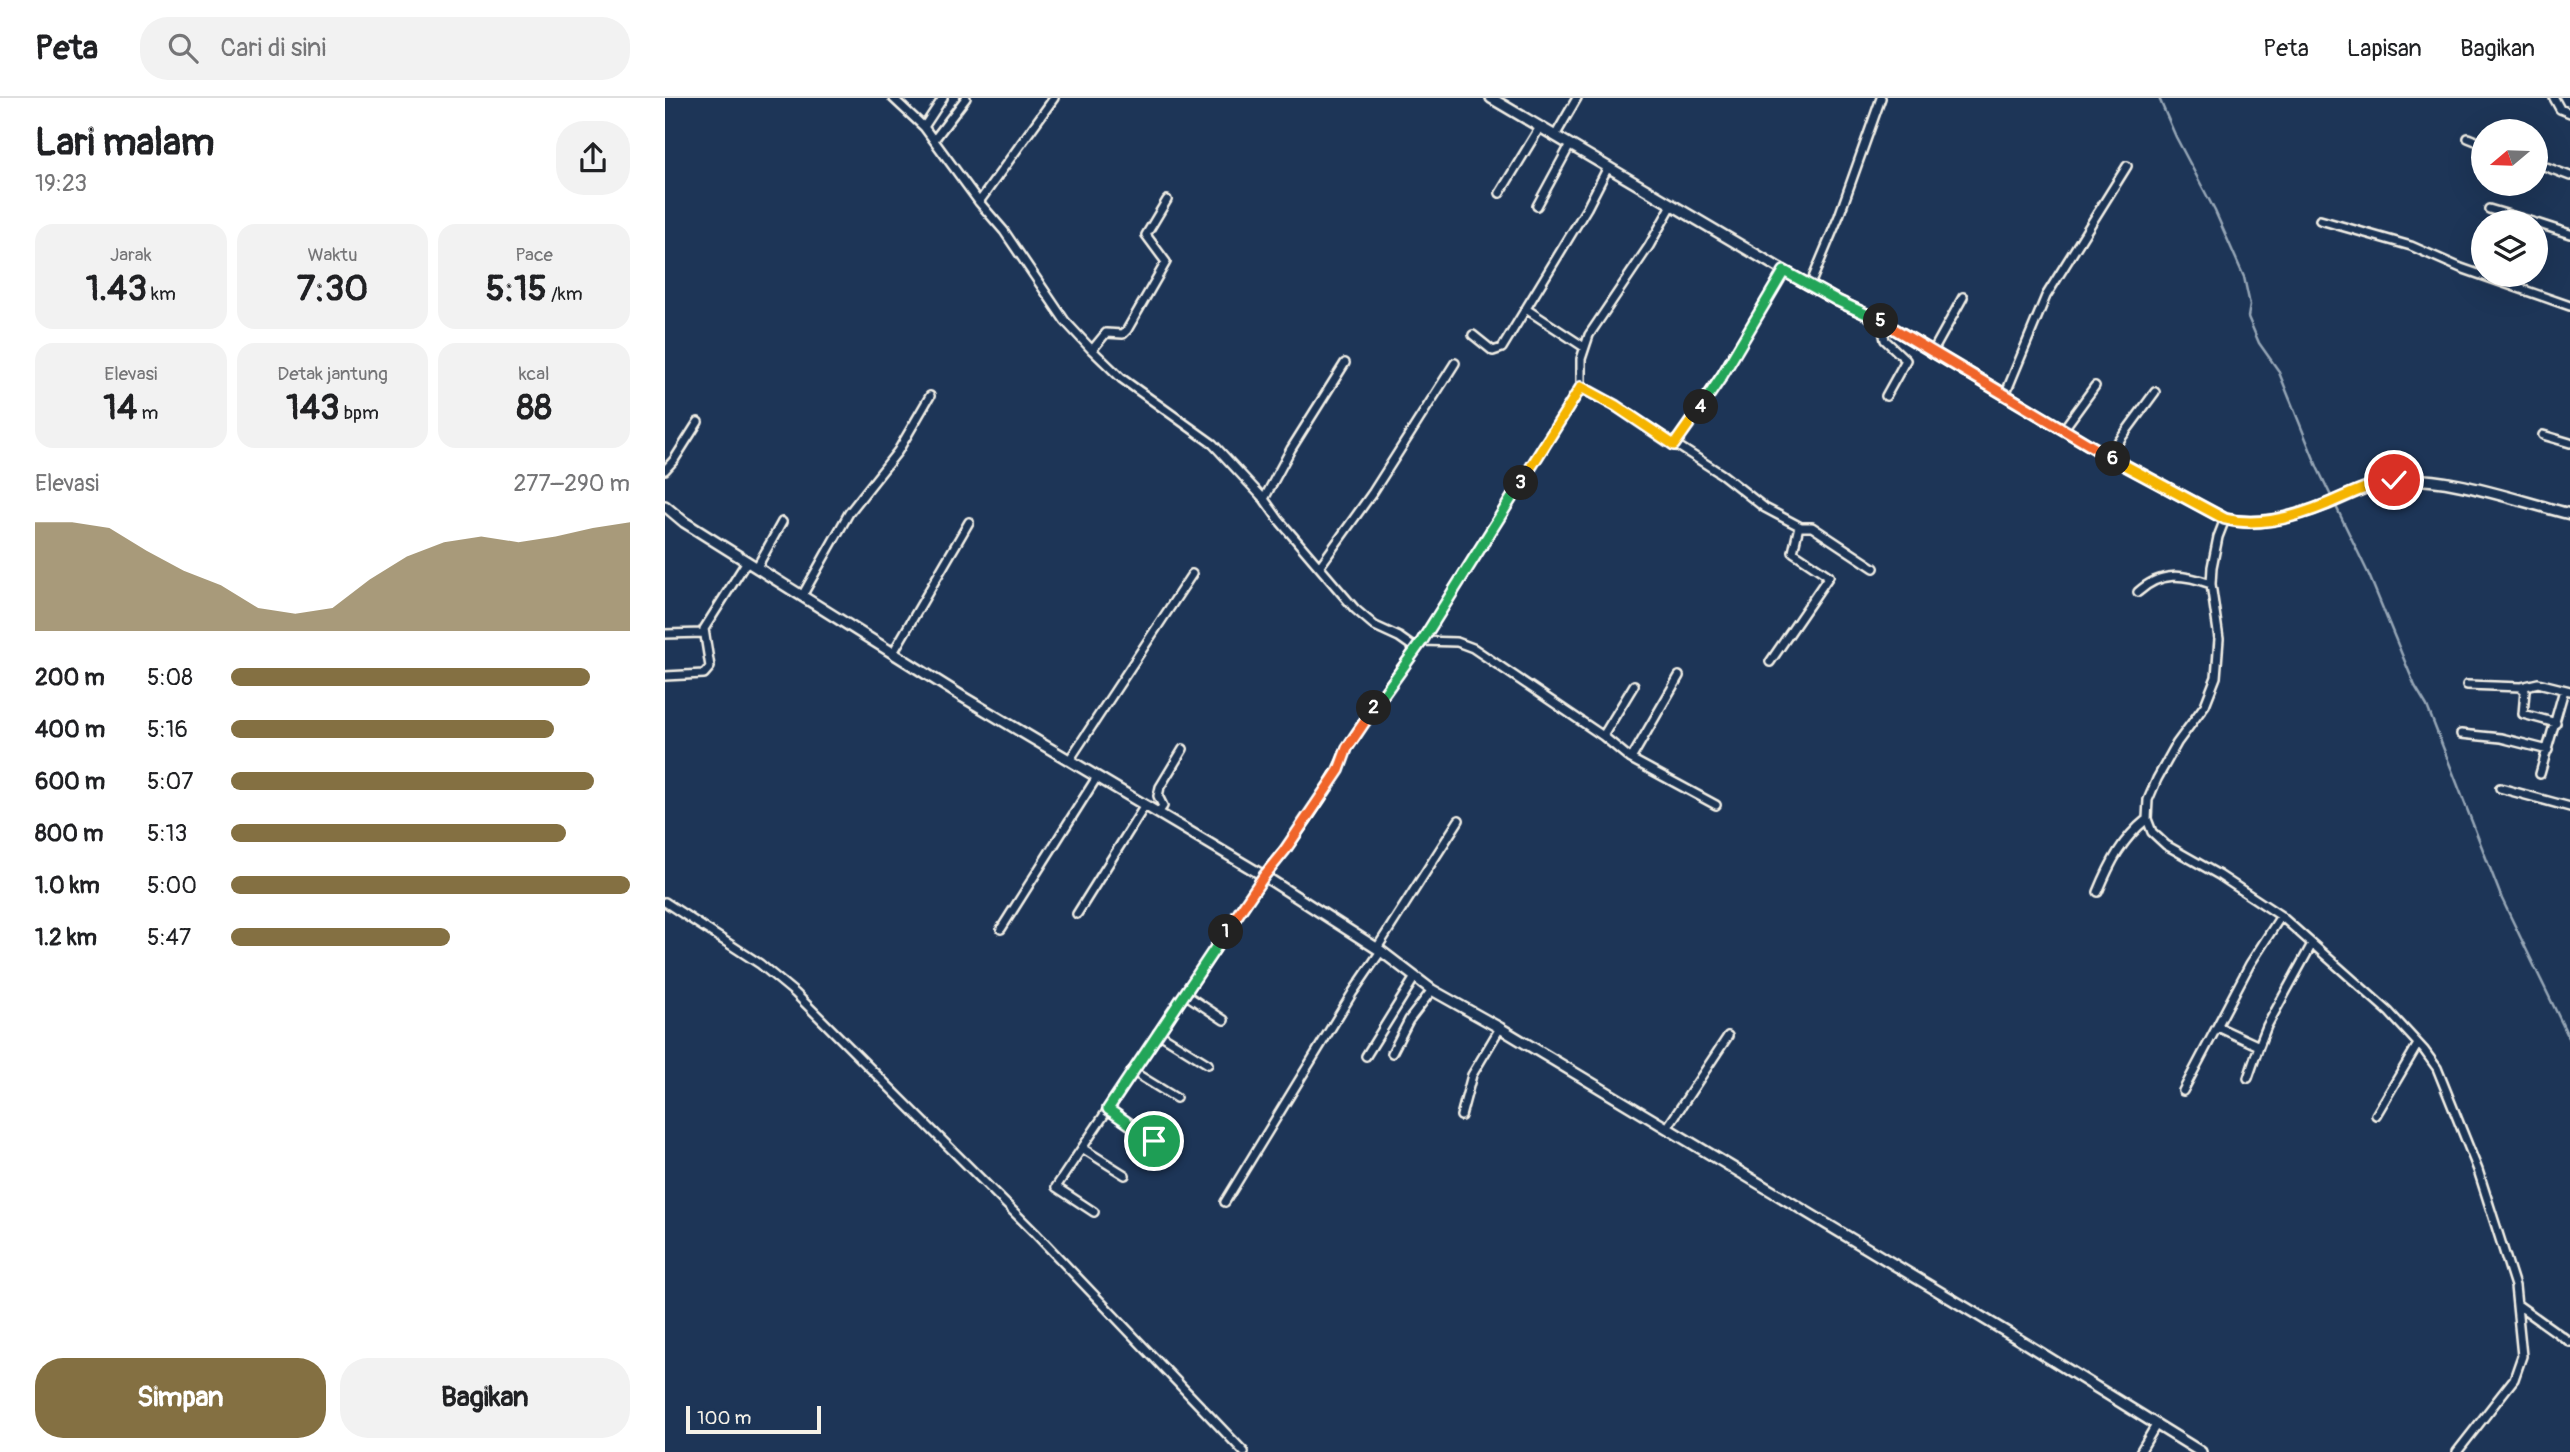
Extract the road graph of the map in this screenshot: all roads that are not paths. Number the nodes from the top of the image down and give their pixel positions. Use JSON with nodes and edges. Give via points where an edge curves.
{"nodes":[{"id":1,"x":893,"y":98,"type":"edge"},
{"id":2,"x":943,"y":98,"type":"edge"},
{"id":3,"x":965,"y":98,"type":"edge"},
{"id":4,"x":1054,"y":98,"type":"edge"},
{"id":5,"x":1491,"y":98,"type":"edge"},
{"id":6,"x":1577,"y":98,"type":"edge"},
{"id":7,"x":1881,"y":98,"type":"edge"},
{"id":8,"x":2554,"y":98,"type":"edge"},
{"id":9,"x":2570,"y":113,"type":"edge"},
{"id":10,"x":924,"y":127,"type":"junction"},
{"id":11,"x":1540,"y":127,"type":"junction"},
{"id":12,"x":1555,"y":136,"type":"junction"},
{"id":13,"x":2468,"y":138,"type":"dead end"},
{"id":14,"x":2471,"y":139,"type":"edge"},
{"id":15,"x":934,"y":140,"type":"junction"},
{"id":16,"x":1570,"y":145,"type":"junction"},
{"id":17,"x":2127,"y":166,"type":"dead end"},
{"id":18,"x":1608,"y":167,"type":"junction"},
{"id":19,"x":2548,"y":168,"type":"edge"},
{"id":20,"x":2570,"y":176,"type":"edge"},
{"id":21,"x":1500,"y":193,"type":"dead end"},
{"id":22,"x":1167,"y":200,"type":"dead end"},
{"id":23,"x":979,"y":202,"type":"junction"},
{"id":24,"x":1672,"y":205,"type":"junction"},
{"id":25,"x":1537,"y":206,"type":"dead end"},
{"id":26,"x":2489,"y":209,"type":"dead end"},
{"id":27,"x":2492,"y":210,"type":"edge"},
{"id":28,"x":2321,"y":220,"type":"dead end"},
{"id":29,"x":2548,"y":227,"type":"edge"},
{"id":30,"x":2570,"y":234,"type":"edge"},
{"id":31,"x":1784,"y":271,"type":"junction"},
{"id":32,"x":1810,"y":285,"type":"junction"},
{"id":33,"x":1963,"y":297,"type":"dead end"},
{"id":34,"x":2570,"y":306,"type":"edge"},
{"id":35,"x":1526,"y":309,"type":"junction"},
{"id":36,"x":1881,"y":321,"type":"junction"},
{"id":37,"x":1473,"y":335,"type":"dead end"},
{"id":38,"x":1584,"y":347,"type":"junction"},
{"id":39,"x":1092,"y":350,"type":"junction"},
{"id":40,"x":1931,"y":353,"type":"junction"},
{"id":41,"x":1345,"y":363,"type":"dead end"},
{"id":42,"x":1455,"y":363,"type":"dead end"},
{"id":43,"x":2095,"y":386,"type":"dead end"},
{"id":44,"x":1581,"y":387,"type":"junction"},
{"id":45,"x":2155,"y":391,"type":"dead end"},
{"id":46,"x":2005,"y":395,"type":"junction"},
{"id":47,"x":930,"y":396,"type":"dead end"},
{"id":48,"x":1886,"y":396,"type":"dead end"},
{"id":49,"x":698,"y":422,"type":"dead end"},
{"id":50,"x":2063,"y":430,"type":"junction"},
{"id":51,"x":2543,"y":435,"type":"dead end"},
{"id":52,"x":2570,"y":443,"type":"edge"},
{"id":53,"x":1674,"y":445,"type":"junction"},
{"id":54,"x":2108,"y":456,"type":"junction"},
{"id":55,"x":665,"y":470,"type":"edge"},
{"id":56,"x":1265,"y":499,"type":"junction"},
{"id":57,"x":665,"y":506,"type":"edge"},
{"id":58,"x":2570,"y":514,"type":"edge"},
{"id":59,"x":2225,"y":519,"type":"junction"},
{"id":60,"x":782,"y":522,"type":"dead end"},
{"id":61,"x":969,"y":522,"type":"dead end"},
{"id":62,"x":1799,"y":526,"type":"junction"},
{"id":63,"x":747,"y":561,"type":"junction"},
{"id":64,"x":1320,"y":566,"type":"junction"},
{"id":65,"x":757,"y":567,"type":"junction"},
{"id":66,"x":1874,"y":568,"type":"dead end"},
{"id":67,"x":1192,"y":574,"type":"dead end"},
{"id":68,"x":2211,"y":584,"type":"junction"},
{"id":69,"x":2138,"y":592,"type":"dead end"},
{"id":70,"x":802,"y":596,"type":"junction"},
{"id":71,"x":665,"y":634,"type":"edge"},
{"id":72,"x":704,"y":634,"type":"junction"},
{"id":73,"x":1422,"y":641,"type":"junction"},
{"id":74,"x":1416,"y":649,"type":"junction"},
{"id":75,"x":894,"y":651,"type":"junction"},
{"id":76,"x":1770,"y":662,"type":"dead end"},
{"id":77,"x":665,"y":676,"type":"edge"},
{"id":78,"x":1679,"y":676,"type":"dead end"},
{"id":79,"x":1634,"y":685,"type":"dead end"},
{"id":80,"x":2467,"y":685,"type":"dead end"},
{"id":81,"x":2521,"y":687,"type":"junction"},
{"id":82,"x":2567,"y":690,"type":"edge"},
{"id":83,"x":2556,"y":723,"type":"junction"},
{"id":84,"x":2461,"y":734,"type":"dead end"},
{"id":85,"x":1603,"y":736,"type":"junction"},
{"id":86,"x":1183,"y":749,"type":"dead end"},
{"id":87,"x":2548,"y":750,"type":"junction"},
{"id":88,"x":1070,"y":759,"type":"junction"},
{"id":89,"x":1631,"y":759,"type":"junction"},
{"id":90,"x":2540,"y":774,"type":"dead end"},
{"id":91,"x":1097,"y":776,"type":"junction"},
{"id":92,"x":2500,"y":788,"type":"dead end"},
{"id":93,"x":1716,"y":805,"type":"dead end"},
{"id":94,"x":1144,"y":807,"type":"junction"},
{"id":95,"x":2570,"y":807,"type":"edge"},
{"id":96,"x":1158,"y":813,"type":"junction"},
{"id":97,"x":2147,"y":819,"type":"junction"},
{"id":98,"x":1459,"y":820,"type":"dead end"},
{"id":99,"x":1264,"y":876,"type":"junction"},
{"id":100,"x":2098,"y":892,"type":"dead end"},
{"id":101,"x":665,"y":902,"type":"edge"},
{"id":102,"x":1077,"y":914,"type":"dead end"},
{"id":103,"x":2281,"y":916,"type":"junction"},
{"id":104,"x":1001,"y":929,"type":"dead end"},
{"id":105,"x":2312,"y":944,"type":"junction"},
{"id":106,"x":1379,"y":949,"type":"junction"},
{"id":107,"x":1415,"y":977,"type":"junction"},
{"id":108,"x":1432,"y":990,"type":"junction"},
{"id":109,"x":1185,"y":994,"type":"junction"},
{"id":110,"x":1224,"y":1020,"type":"dead end"},
{"id":111,"x":2218,"y":1027,"type":"junction"},
{"id":112,"x":1500,"y":1028,"type":"junction"},
{"id":113,"x":1158,"y":1033,"type":"junction"},
{"id":114,"x":1728,"y":1036,"type":"dead end"},
{"id":115,"x":2418,"y":1044,"type":"junction"},
{"id":116,"x":2259,"y":1046,"type":"junction"},
{"id":117,"x":1392,"y":1052,"type":"dead end"},
{"id":118,"x":1366,"y":1056,"type":"dead end"},
{"id":119,"x":1208,"y":1064,"type":"dead end"},
{"id":120,"x":1132,"y":1071,"type":"junction"},
{"id":121,"x":2248,"y":1078,"type":"dead end"},
{"id":122,"x":2183,"y":1091,"type":"dead end"},
{"id":123,"x":1176,"y":1098,"type":"dead end"},
{"id":124,"x":1108,"y":1109,"type":"junction"},
{"id":125,"x":2376,"y":1115,"type":"dead end"},
{"id":126,"x":1461,"y":1116,"type":"dead end"},
{"id":127,"x":1667,"y":1128,"type":"junction"},
{"id":128,"x":1154,"y":1141,"type":"dead end"},
{"id":129,"x":1082,"y":1148,"type":"junction"},
{"id":130,"x":1125,"y":1175,"type":"dead end"},
{"id":131,"x":1225,"y":1202,"type":"dead end"},
{"id":132,"x":1094,"y":1212,"type":"dead end"},
{"id":133,"x":2518,"y":1305,"type":"junction"},
{"id":134,"x":2570,"y":1342,"type":"edge"},
{"id":135,"x":2156,"y":1425,"type":"junction"},
{"id":136,"x":1244,"y":1452,"type":"edge"},
{"id":137,"x":2140,"y":1452,"type":"edge"},
{"id":138,"x":2201,"y":1452,"type":"edge"},
{"id":139,"x":2457,"y":1452,"type":"edge"}],
"edges":[{"from":1,"to":10,"type":"street"},
{"from":2,"to":10,"type":"street"},
{"from":3,"to":15,"type":"street"},
{"from":4,"to":23,"type":"street"},
{"from":5,"to":11,"type":"street"},
{"from":6,"to":12,"type":"street"},
{"from":7,"to":32,"type":"street"},
{"from":8,"to":9,"type":"street","via":[[2560,109]]},
{"from":10,"to":15,"type":"street"},
{"from":11,"to":12,"type":"street"},
{"from":11,"to":21,"type":"street"},
{"from":12,"to":16,"type":"street"},
{"from":13,"to":14,"type":"street"},
{"from":15,"to":23,"type":"street"},
{"from":16,"to":18,"type":"street"},
{"from":16,"to":25,"type":"street"},
{"from":17,"to":46,"type":"street","via":[[2046,296]]},
{"from":18,"to":24,"type":"street"},
{"from":18,"to":35,"type":"street"},
{"from":19,"to":20,"type":"street"},
{"from":22,"to":39,"type":"street","via":[[1146,235],[1166,262],[1127,330],[1106,333]]},
{"from":23,"to":39,"type":"street","via":[[1009,237],[1065,321]]},
{"from":24,"to":31,"type":"street"},
{"from":24,"to":38,"type":"street"},
{"from":26,"to":27,"type":"street"},
{"from":28,"to":34,"type":"street","via":[[2411,247]]},
{"from":29,"to":30,"type":"street"},
{"from":31,"to":32,"type":"street"},
{"from":31,"to":53,"type":"street","via":[[1722,376]]},
{"from":32,"to":36,"type":"street"},
{"from":33,"to":40,"type":"street"},
{"from":35,"to":37,"type":"street","via":[[1497,351]]},
{"from":35,"to":38,"type":"street"},
{"from":36,"to":40,"type":"street"},
{"from":36,"to":48,"type":"street","via":[[1885,340],[1906,360]]},
{"from":38,"to":44,"type":"street"},
{"from":39,"to":56,"type":"street","via":[[1121,378],[1213,444]]},
{"from":40,"to":46,"type":"street"},
{"from":41,"to":56,"type":"street"},
{"from":42,"to":64,"type":"street"},
{"from":43,"to":50,"type":"street"},
{"from":44,"to":53,"type":"street"},
{"from":44,"to":73,"type":"street"},
{"from":45,"to":54,"type":"street"},
{"from":46,"to":50,"type":"street"},
{"from":47,"to":70,"type":"street","via":[[898,451],[849,513]]},
{"from":49,"to":55,"type":"street"},
{"from":50,"to":54,"type":"street"},
{"from":51,"to":52,"type":"street"},
{"from":53,"to":62,"type":"street"},
{"from":54,"to":59,"type":"street"},
{"from":56,"to":64,"type":"street"},
{"from":57,"to":63,"type":"street"},
{"from":58,"to":59,"type":"street","via":[[2428,479],[2387,481],[2271,520],[2242,523]]},
{"from":59,"to":68,"type":"street","via":[[2213,557]]},
{"from":60,"to":65,"type":"street"},
{"from":61,"to":75,"type":"street"},
{"from":62,"to":66,"type":"street","via":[[1812,527]]},
{"from":62,"to":76,"type":"street","via":[[1793,552],[1829,576]]},
{"from":63,"to":65,"type":"street"},
{"from":63,"to":72,"type":"street"},
{"from":64,"to":74,"type":"street","via":[[1355,609]]},
{"from":65,"to":70,"type":"street"},
{"from":67,"to":88,"type":"street"},
{"from":68,"to":69,"type":"street","via":[[2166,575]]},
{"from":68,"to":97,"type":"street","via":[[2219,639],[2216,677],[2205,705],[2176,743],[2157,779],[2148,800]]},
{"from":70,"to":75,"type":"street"},
{"from":71,"to":72,"type":"street"},
{"from":72,"to":77,"type":"street","via":[[707,671]]},
{"from":73,"to":74,"type":"street"},
{"from":73,"to":85,"type":"street","via":[[1457,642],[1473,648]]},
{"from":74,"to":99,"type":"street"},
{"from":75,"to":88,"type":"street"},
{"from":78,"to":89,"type":"street"},
{"from":79,"to":85,"type":"street"},
{"from":80,"to":81,"type":"street"},
{"from":81,"to":82,"type":"street","via":[[2538,683]]},
{"from":81,"to":83,"type":"street","via":[[2525,691],[2523,714]]},
{"from":82,"to":83,"type":"street"},
{"from":83,"to":87,"type":"street"},
{"from":84,"to":87,"type":"street"},
{"from":85,"to":89,"type":"street"},
{"from":86,"to":96,"type":"street","via":[[1160,787],[1163,806]]},
{"from":87,"to":90,"type":"street"},
{"from":88,"to":91,"type":"street"},
{"from":89,"to":93,"type":"street"},
{"from":91,"to":94,"type":"street"},
{"from":91,"to":104,"type":"street"},
{"from":92,"to":95,"type":"street"},
{"from":94,"to":96,"type":"street"},
{"from":94,"to":102,"type":"street"},
{"from":96,"to":99,"type":"street"},
{"from":97,"to":100,"type":"street","via":[[2120,846]]},
{"from":97,"to":103,"type":"street","via":[[2166,845]]},
{"from":98,"to":106,"type":"street"},
{"from":99,"to":106,"type":"street"},
{"from":99,"to":109,"type":"street"},
{"from":101,"to":136,"type":"street","via":[[760,964],[795,993],[1035,1233]]},
{"from":103,"to":105,"type":"street"},
{"from":103,"to":111,"type":"street"},
{"from":105,"to":115,"type":"street"},
{"from":105,"to":116,"type":"street"},
{"from":106,"to":107,"type":"street"},
{"from":106,"to":131,"type":"street"},
{"from":107,"to":108,"type":"street"},
{"from":107,"to":118,"type":"street"},
{"from":108,"to":112,"type":"street"},
{"from":108,"to":117,"type":"street"},
{"from":109,"to":110,"type":"street"},
{"from":109,"to":113,"type":"street"},
{"from":111,"to":116,"type":"street"},
{"from":111,"to":122,"type":"street"},
{"from":112,"to":126,"type":"street","via":[[1472,1075]]},
{"from":112,"to":127,"type":"street"},
{"from":113,"to":119,"type":"street"},
{"from":113,"to":120,"type":"street"},
{"from":114,"to":127,"type":"street"},
{"from":115,"to":125,"type":"street"},
{"from":115,"to":133,"type":"street","via":[[2437,1068],[2478,1170]]},
{"from":116,"to":121,"type":"street"},
{"from":120,"to":123,"type":"street"},
{"from":120,"to":124,"type":"street"},
{"from":124,"to":128,"type":"street"},
{"from":124,"to":129,"type":"street"},
{"from":127,"to":135,"type":"street"},
{"from":129,"to":130,"type":"street"},
{"from":129,"to":132,"type":"street","via":[[1056,1187]]},
{"from":133,"to":134,"type":"street"},
{"from":133,"to":139,"type":"street","via":[[2522,1356],[2514,1379]]},
{"from":135,"to":137,"type":"street"},
{"from":135,"to":138,"type":"street"}]}
